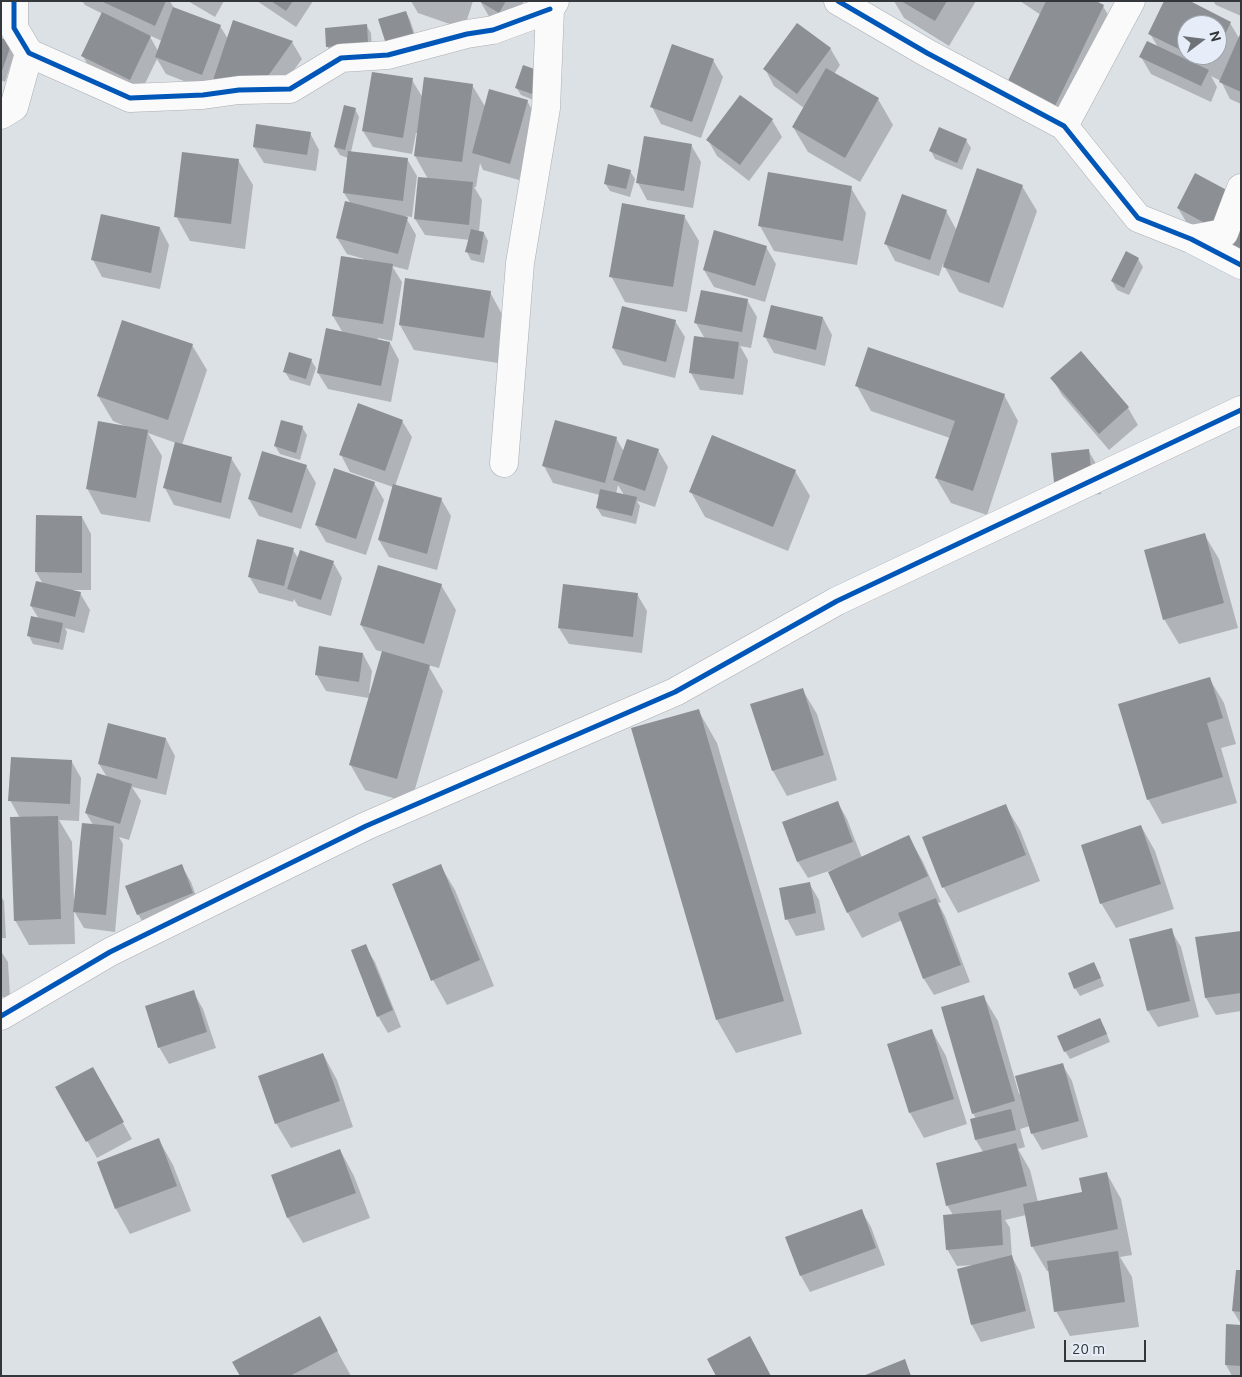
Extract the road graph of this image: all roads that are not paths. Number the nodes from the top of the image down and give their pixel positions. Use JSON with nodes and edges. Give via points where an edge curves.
{"nodes":[{"id":1,"x":14,"y":1,"type":"edge"},
{"id":2,"x":838,"y":1,"type":"edge"},
{"id":3,"x":1131,"y":1,"type":"edge"},
{"id":4,"x":553,"y":5,"type":"edge"},
{"id":5,"x":29,"y":53,"type":"junction"},
{"id":6,"x":1,"y":115,"type":"edge"},
{"id":7,"x":1064,"y":126,"type":"junction"},
{"id":8,"x":1241,"y":188,"type":"edge"},
{"id":9,"x":1191,"y":239,"type":"junction"},
{"id":10,"x":1241,"y":265,"type":"edge"},
{"id":11,"x":1241,"y":410,"type":"edge"},
{"id":12,"x":504,"y":463,"type":"dead end"},
{"id":13,"x":1,"y":1016,"type":"edge"}],
"edges":[{"from":1,"to":5,"type":"street","via":[[14,28]]},
{"from":2,"to":7,"type":"street"},
{"from":3,"to":7,"type":"street"},
{"from":4,"to":5,"type":"street","via":[[493,30],[388,55],[341,58],[290,89],[130,98]]},
{"from":4,"to":12,"type":"street","via":[[546,108],[520,263]]},
{"from":5,"to":6,"type":"street","via":[[14,106]]},
{"from":7,"to":9,"type":"street","via":[[1138,218]]},
{"from":8,"to":9,"type":"street","via":[[1224,233]]},
{"from":9,"to":10,"type":"street"},
{"from":11,"to":13,"type":"street","via":[[837,601],[675,692],[366,826],[110,952]]}]}
